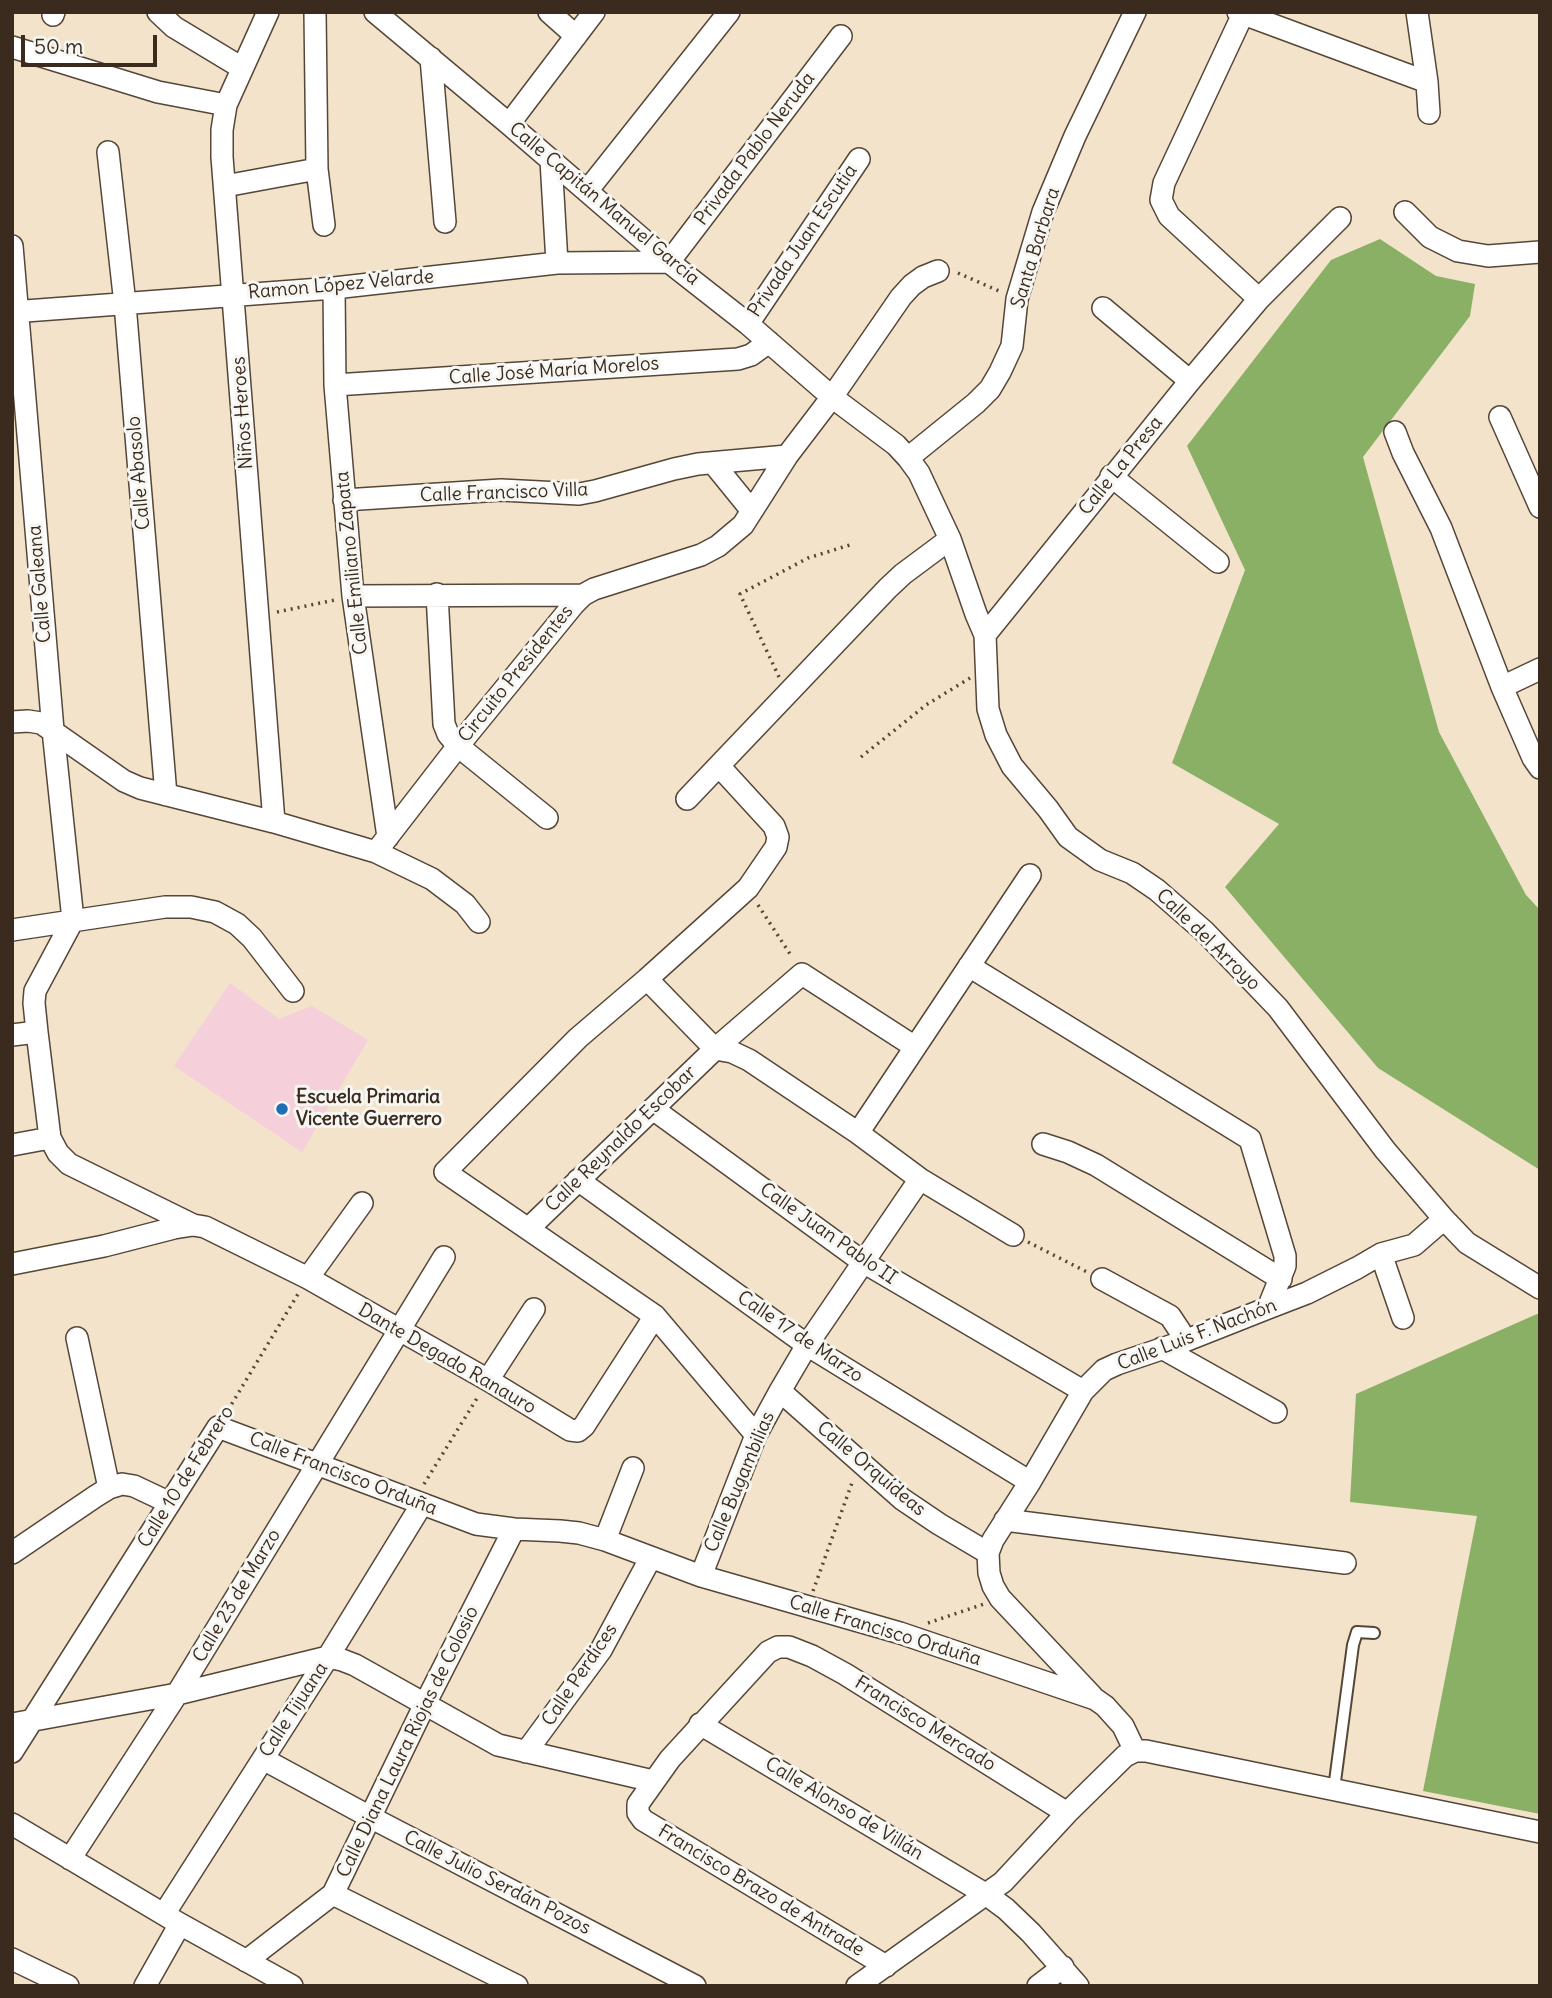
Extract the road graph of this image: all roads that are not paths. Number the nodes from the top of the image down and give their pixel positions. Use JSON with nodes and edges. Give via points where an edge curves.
{"nodes":[{"id":1,"x":158,"y":12,"type":"edge"},
{"id":2,"x":268,"y":12,"type":"edge"},
{"id":3,"x":315,"y":12,"type":"edge"},
{"id":4,"x":375,"y":12,"type":"edge"},
{"id":5,"x":549,"y":12,"type":"edge"},
{"id":6,"x":594,"y":12,"type":"edge"},
{"id":7,"x":729,"y":12,"type":"edge"},
{"id":8,"x":1135,"y":12,"type":"edge"},
{"id":9,"x":1417,"y":12,"type":"edge"},
{"id":10,"x":1240,"y":13,"type":"edge"},
{"id":11,"x":576,"y":36,"type":"junction"},
{"id":12,"x":841,"y":36,"type":"dead end"},
{"id":13,"x":12,"y":47,"type":"edge"},
{"id":14,"x":431,"y":58,"type":"junction"},
{"id":15,"x":243,"y":68,"type":"junction"},
{"id":16,"x":1427,"y":82,"type":"junction"},
{"id":17,"x":226,"y":105,"type":"junction"},
{"id":18,"x":1429,"y":113,"type":"dead end"},
{"id":19,"x":509,"y":124,"type":"junction"},
{"id":20,"x":108,"y":152,"type":"dead end"},
{"id":21,"x":859,"y":159,"type":"dead end"},
{"id":22,"x":551,"y":160,"type":"junction"},
{"id":23,"x":317,"y":169,"type":"junction"},
{"id":24,"x":225,"y":186,"type":"junction"},
{"id":25,"x":587,"y":191,"type":"junction"},
{"id":26,"x":1405,"y":212,"type":"dead end"},
{"id":27,"x":1340,"y":218,"type":"dead end"},
{"id":28,"x":445,"y":222,"type":"dead end"},
{"id":29,"x":324,"y":225,"type":"dead end"},
{"id":30,"x":12,"y":246,"type":"edge"},
{"id":31,"x":1540,"y":252,"type":"edge"},
{"id":32,"x":670,"y":262,"type":"junction"},
{"id":33,"x":557,"y":263,"type":"junction"},
{"id":34,"x":938,"y":271,"type":"road end"},
{"id":35,"x":334,"y":288,"type":"junction"},
{"id":36,"x":234,"y":295,"type":"junction"},
{"id":37,"x":1259,"y":299,"type":"junction"},
{"id":38,"x":125,"y":304,"type":"junction"},
{"id":39,"x":1103,"y":308,"type":"dead end"},
{"id":40,"x":15,"y":312,"type":"edge"},
{"id":41,"x":748,"y":324,"type":"junction"},
{"id":42,"x":769,"y":342,"type":"junction"},
{"id":43,"x":1190,"y":381,"type":"junction"},
{"id":44,"x":335,"y":385,"type":"junction"},
{"id":45,"x":832,"y":397,"type":"junction"},
{"id":46,"x":1500,"y":417,"type":"dead end"},
{"id":47,"x":1395,"y":432,"type":"dead end"},
{"id":48,"x":786,"y":456,"type":"junction"},
{"id":49,"x":908,"y":458,"type":"junction"},
{"id":50,"x":713,"y":463,"type":"junction"},
{"id":51,"x":1111,"y":476,"type":"junction"},
{"id":52,"x":344,"y":500,"type":"junction"},
{"id":53,"x":1540,"y":507,"type":"edge"},
{"id":54,"x":752,"y":511,"type":"junction"},
{"id":55,"x":950,"y":539,"type":"junction"},
{"id":56,"x":1218,"y":562,"type":"dead end"},
{"id":57,"x":437,"y":594,"type":"junction"},
{"id":58,"x":583,"y":595,"type":"junction"},
{"id":59,"x":353,"y":596,"type":"junction"},
{"id":60,"x":985,"y":635,"type":"junction"},
{"id":61,"x":1540,"y":669,"type":"edge"},
{"id":62,"x":1502,"y":687,"type":"junction"},
{"id":63,"x":12,"y":722,"type":"edge"},
{"id":64,"x":53,"y":730,"type":"junction"},
{"id":65,"x":457,"y":746,"type":"junction"},
{"id":66,"x":719,"y":766,"type":"junction"},
{"id":67,"x":1540,"y":768,"type":"edge"},
{"id":68,"x":166,"y":795,"type":"junction"},
{"id":69,"x":687,"y":799,"type":"dead end"},
{"id":70,"x":548,"y":818,"type":"dead end"},
{"id":71,"x":274,"y":822,"type":"junction"},
{"id":72,"x":382,"y":845,"type":"junction"},
{"id":73,"x":1030,"y":875,"type":"dead end"},
{"id":74,"x":73,"y":920,"type":"junction"},
{"id":75,"x":479,"y":922,"type":"dead end"},
{"id":76,"x":12,"y":930,"type":"edge"},
{"id":77,"x":969,"y":966,"type":"junction"},
{"id":78,"x":647,"y":979,"type":"junction"},
{"id":79,"x":293,"y":991,"type":"dead end"},
{"id":80,"x":37,"y":1032,"type":"junction"},
{"id":81,"x":12,"y":1035,"type":"edge"},
{"id":82,"x":915,"y":1047,"type":"junction"},
{"id":83,"x":715,"y":1049,"type":"junction"},
{"id":84,"x":653,"y":1109,"type":"junction"},
{"id":85,"x":858,"y":1133,"type":"junction"},
{"id":86,"x":50,"y":1138,"type":"junction"},
{"id":87,"x":1043,"y":1144,"type":"dead end"},
{"id":88,"x":12,"y":1145,"type":"edge"},
{"id":89,"x":920,"y":1179,"type":"junction"},
{"id":90,"x":578,"y":1181,"type":"junction"},
{"id":91,"x":362,"y":1203,"type":"dead end"},
{"id":92,"x":1444,"y":1219,"type":"junction"},
{"id":93,"x":193,"y":1225,"type":"junction"},
{"id":94,"x":527,"y":1229,"type":"junction"},
{"id":95,"x":1013,"y":1235,"type":"road end"},
{"id":96,"x":1381,"y":1254,"type":"junction"},
{"id":97,"x":444,"y":1256,"type":"dead end"},
{"id":98,"x":863,"y":1262,"type":"junction"},
{"id":99,"x":12,"y":1264,"type":"edge"},
{"id":100,"x":307,"y":1278,"type":"junction"},
{"id":101,"x":1102,"y":1279,"type":"road end"},
{"id":102,"x":1281,"y":1279,"type":"junction"},
{"id":103,"x":1540,"y":1288,"type":"edge"},
{"id":104,"x":1268,"y":1308,"type":"junction"},
{"id":105,"x":534,"y":1309,"type":"dead end"},
{"id":106,"x":655,"y":1316,"type":"junction"},
{"id":107,"x":1403,"y":1318,"type":"dead end"},
{"id":108,"x":398,"y":1329,"type":"junction"},
{"id":109,"x":77,"y":1338,"type":"dead end"},
{"id":110,"x":807,"y":1345,"type":"junction"},
{"id":111,"x":1172,"y":1345,"type":"junction"},
{"id":112,"x":488,"y":1380,"type":"junction"},
{"id":113,"x":780,"y":1391,"type":"junction"},
{"id":114,"x":1083,"y":1391,"type":"junction"},
{"id":115,"x":1276,"y":1412,"type":"dead end"},
{"id":116,"x":218,"y":1427,"type":"joint"},
{"id":117,"x":756,"y":1435,"type":"junction"},
{"id":118,"x":318,"y":1463,"type":"junction"},
{"id":119,"x":633,"y":1468,"type":"dead end"},
{"id":120,"x":1030,"y":1482,"type":"junction"},
{"id":121,"x":109,"y":1488,"type":"junction"},
{"id":122,"x":417,"y":1502,"type":"junction"},
{"id":123,"x":170,"y":1503,"type":"junction"},
{"id":124,"x":1005,"y":1520,"type":"junction"},
{"id":125,"x":514,"y":1530,"type":"junction"},
{"id":126,"x":605,"y":1541,"type":"junction"},
{"id":127,"x":12,"y":1553,"type":"edge"},
{"id":128,"x":988,"y":1553,"type":"junction"},
{"id":129,"x":650,"y":1559,"type":"junction"},
{"id":130,"x":1345,"y":1563,"type":"dead end"},
{"id":131,"x":701,"y":1576,"type":"junction"},
{"id":132,"x":1374,"y":1633,"type":"dead end"},
{"id":133,"x":328,"y":1657,"type":"junction"},
{"id":134,"x":177,"y":1694,"type":"junction"},
{"id":135,"x":1095,"y":1699,"type":"junction"},
{"id":136,"x":425,"y":1704,"type":"junction"},
{"id":137,"x":22,"y":1722,"type":"edge"},
{"id":138,"x":701,"y":1724,"type":"junction"},
{"id":139,"x":1135,"y":1751,"type":"junction"},
{"id":140,"x":12,"y":1752,"type":"edge"},
{"id":141,"x":526,"y":1752,"type":"junction"},
{"id":142,"x":263,"y":1759,"type":"junction"},
{"id":143,"x":653,"y":1781,"type":"junction"},
{"id":144,"x":1334,"y":1789,"type":"junction"},
{"id":145,"x":1067,"y":1813,"type":"junction"},
{"id":146,"x":370,"y":1817,"type":"junction"},
{"id":147,"x":12,"y":1824,"type":"edge"},
{"id":148,"x":1540,"y":1832,"type":"edge"},
{"id":149,"x":70,"y":1859,"type":"junction"},
{"id":150,"x":333,"y":1894,"type":"junction"},
{"id":151,"x":987,"y":1895,"type":"junction"},
{"id":152,"x":172,"y":1919,"type":"junction"},
{"id":153,"x":12,"y":1959,"type":"edge"},
{"id":154,"x":246,"y":1961,"type":"junction"},
{"id":155,"x":886,"y":1966,"type":"junction"},
{"id":156,"x":1063,"y":1967,"type":"junction"},
{"id":157,"x":68,"y":1986,"type":"edge"},
{"id":158,"x":145,"y":1986,"type":"edge"},
{"id":159,"x":292,"y":1986,"type":"edge"},
{"id":160,"x":517,"y":1986,"type":"edge"},
{"id":161,"x":695,"y":1986,"type":"edge"},
{"id":162,"x":857,"y":1986,"type":"edge"},
{"id":163,"x":1038,"y":1986,"type":"edge"},
{"id":164,"x":1078,"y":1986,"type":"edge"}],
"edges":[{"from":1,"to":15,"type":"street","via":[[174,27]]},
{"from":2,"to":15,"type":"street","name":"Niños Heroes"},
{"from":3,"to":23,"type":"street"},
{"from":4,"to":14,"type":"street","name":"Calle Capitán Manuel García"},
{"from":5,"to":11,"type":"street"},
{"from":6,"to":11,"type":"street"},
{"from":7,"to":25,"type":"street"},
{"from":8,"to":49,"type":"street","name":"Santa Barbara","via":[[1049,199],[1017,299],[1012,346],[1000,372],[976,402]]},
{"from":9,"to":16,"type":"street"},
{"from":10,"to":16,"type":"street"},
{"from":10,"to":37,"type":"street","via":[[1164,183],[1161,200],[1169,216]]},
{"from":11,"to":19,"type":"street"},
{"from":12,"to":32,"type":"street","name":"Privada Pablo Neruda"},
{"from":13,"to":17,"type":"street","via":[[158,92]]},
{"from":14,"to":19,"type":"street","name":"Calle Capitán Manuel García"},
{"from":14,"to":28,"type":"street"},
{"from":15,"to":17,"type":"street","name":"Niños Heroes"},
{"from":16,"to":18,"type":"street"},
{"from":17,"to":24,"type":"street","name":"Niños Heroes","via":[[222,130]]},
{"from":19,"to":22,"type":"street","name":"Calle Capitán Manuel García"},
{"from":20,"to":38,"type":"street","name":"Calle Abasolo"},
{"from":21,"to":41,"type":"street","name":"Privada Juan Escutia"},
{"from":22,"to":25,"type":"street","name":"Calle Capitán Manuel García"},
{"from":22,"to":33,"type":"street"},
{"from":23,"to":24,"type":"street"},
{"from":23,"to":29,"type":"street"},
{"from":24,"to":36,"type":"street","name":"Niños Heroes"},
{"from":25,"to":32,"type":"street","name":"Calle Capitán Manuel García"},
{"from":26,"to":31,"type":"street","via":[[1430,237],[1458,251],[1488,256]]},
{"from":27,"to":37,"type":"street","name":"Calle La Presa"},
{"from":30,"to":40,"type":"street","name":"Calle Galeana"},
{"from":32,"to":33,"type":"street","name":"Ramon López Velarde"},
{"from":32,"to":41,"type":"street","name":"Calle Capitán Manuel García"},
{"from":33,"to":35,"type":"street","name":"Ramon López Velarde"},
{"from":34,"to":45,"type":"street","name":"Circuito Presidentes","via":[[901,297]]},
{"from":35,"to":36,"type":"street","name":"Ramon López Velarde"},
{"from":35,"to":44,"type":"street","name":"Calle Emiliano Zapata"},
{"from":36,"to":38,"type":"street","name":"Ramon López Velarde"},
{"from":36,"to":71,"type":"street","name":"Niños Heroes"},
{"from":37,"to":43,"type":"street","name":"Calle La Presa"},
{"from":38,"to":40,"type":"street","name":"Ramon López Velarde"},
{"from":38,"to":68,"type":"street","name":"Calle Abasolo"},
{"from":39,"to":43,"type":"street"},
{"from":40,"to":64,"type":"street","name":"Calle Galeana"},
{"from":41,"to":42,"type":"street","name":"Calle Capitán Manuel García"},
{"from":42,"to":44,"type":"street","name":"Calle José María Morelos","via":[[738,359]]},
{"from":42,"to":45,"type":"street","name":"Calle Capitán Manuel García"},
{"from":43,"to":51,"type":"street","name":"Calle La Presa"},
{"from":44,"to":52,"type":"street","name":"Calle Emiliano Zapata"},
{"from":45,"to":48,"type":"street","name":"Circuito Presidentes"},
{"from":45,"to":49,"type":"street","name":"Calle del Arroyo"},
{"from":46,"to":53,"type":"street"},
{"from":47,"to":62,"type":"street","via":[[1441,528]]},
{"from":48,"to":50,"type":"street","name":"Calle Francisco Villa"},
{"from":48,"to":54,"type":"street","name":"Circuito Presidentes"},
{"from":49,"to":55,"type":"street","name":"Calle del Arroyo"},
{"from":50,"to":52,"type":"street","name":"Calle Francisco Villa","via":[[579,494],[501,490]]},
{"from":50,"to":54,"type":"street"},
{"from":51,"to":56,"type":"street"},
{"from":51,"to":60,"type":"street","name":"Calle La Presa"},
{"from":52,"to":59,"type":"street","name":"Calle Emiliano Zapata"},
{"from":54,"to":58,"type":"street","name":"Circuito Presidentes","via":[[718,547]]},
{"from":55,"to":60,"type":"street","name":"Calle del Arroyo"},
{"from":55,"to":66,"type":"street","via":[[888,588]]},
{"from":57,"to":58,"type":"street"},
{"from":57,"to":59,"type":"street"},
{"from":57,"to":65,"type":"street","via":[[444,724]]},
{"from":58,"to":65,"type":"street","name":"Circuito Presidentes"},
{"from":59,"to":72,"type":"street","name":"Calle Emiliano Zapata"},
{"from":60,"to":92,"type":"street","name":"Calle del Arroyo","via":[[988,709],[1012,766],[1068,837],[1157,890],[1278,1008],[1385,1150]]},
{"from":61,"to":62,"type":"street"},
{"from":62,"to":67,"type":"street"},
{"from":63,"to":64,"type":"street","via":[[41,723]]},
{"from":64,"to":68,"type":"street","via":[[124,781]]},
{"from":64,"to":74,"type":"street","name":"Calle Galeana"},
{"from":65,"to":70,"type":"street"},
{"from":65,"to":72,"type":"street","name":"Circuito Presidentes"},
{"from":66,"to":69,"type":"street"},
{"from":66,"to":78,"type":"street","via":[[774,826],[776,847],[748,888]]},
{"from":68,"to":71,"type":"street"},
{"from":71,"to":72,"type":"street"},
{"from":72,"to":75,"type":"street","via":[[465,904]]},
{"from":73,"to":77,"type":"street"},
{"from":74,"to":76,"type":"street"},
{"from":74,"to":79,"type":"street","via":[[165,907],[215,912],[252,938]]},
{"from":74,"to":80,"type":"street","via":[[35,991]]},
{"from":77,"to":82,"type":"street"},
{"from":77,"to":102,"type":"street","via":[[1250,1139],[1285,1256]]},
{"from":78,"to":83,"type":"street"},
{"from":78,"to":94,"type":"street","via":[[578,1038],[445,1172]]},
{"from":80,"to":81,"type":"street"},
{"from":80,"to":86,"type":"street"},
{"from":82,"to":83,"type":"street","name":"Calle Reynaldo Escobar","via":[[802,974]]},
{"from":82,"to":85,"type":"street"},
{"from":83,"to":84,"type":"street","name":"Calle Reynaldo Escobar"},
{"from":83,"to":85,"type":"street","via":[[748,1059]]},
{"from":84,"to":90,"type":"street","name":"Calle Reynaldo Escobar"},
{"from":84,"to":98,"type":"street","name":"Calle Juan Pablo II"},
{"from":85,"to":89,"type":"street"},
{"from":86,"to":88,"type":"street"},
{"from":86,"to":93,"type":"street","name":"Dante Degado Ranauro","via":[[69,1164]]},
{"from":87,"to":102,"type":"street","via":[[1096,1165]]},
{"from":89,"to":95,"type":"street"},
{"from":89,"to":98,"type":"street","name":"Calle Bugambilias"},
{"from":90,"to":94,"type":"street","name":"Calle Reynaldo Escobar"},
{"from":90,"to":110,"type":"street","name":"Calle 17 de Marzo"},
{"from":91,"to":100,"type":"street"},
{"from":92,"to":96,"type":"street","name":"Calle Luis F. Nachón","via":[[1414,1245]]},
{"from":92,"to":103,"type":"street","name":"Calle del Arroyo","via":[[1467,1243]]},
{"from":93,"to":99,"type":"street"},
{"from":93,"to":100,"type":"street","name":"Dante Degado Ranauro","via":[[218,1232]]},
{"from":94,"to":106,"type":"street"},
{"from":96,"to":104,"type":"street","name":"Calle Luis F. Nachón"},
{"from":96,"to":107,"type":"street"},
{"from":97,"to":108,"type":"street"},
{"from":98,"to":110,"type":"street","name":"Calle Bugambilias"},
{"from":98,"to":114,"type":"street","name":"Calle Juan Pablo II"},
{"from":100,"to":108,"type":"street","name":"Dante Degado Ranauro"},
{"from":101,"to":111,"type":"street","via":[[1170,1316],[1180,1331]]},
{"from":102,"to":104,"type":"street"},
{"from":104,"to":111,"type":"street","name":"Calle Luis F. Nachón"},
{"from":105,"to":112,"type":"street"},
{"from":106,"to":112,"type":"street","name":"Dante Degado Ranauro","via":[[578,1431]]},
{"from":106,"to":117,"type":"street"},
{"from":108,"to":112,"type":"street","name":"Dante Degado Ranauro"},
{"from":108,"to":118,"type":"street","name":"Calle 23 de Marzo"},
{"from":109,"to":121,"type":"street"},
{"from":110,"to":113,"type":"street","name":"Calle Bugambilias"},
{"from":110,"to":120,"type":"street","name":"Calle 17 de Marzo"},
{"from":111,"to":114,"type":"street","name":"Calle Luis F. Nachón","via":[[1104,1370]]},
{"from":111,"to":115,"type":"street"},
{"from":113,"to":117,"type":"street","name":"Calle Bugambilias"},
{"from":113,"to":128,"type":"street","name":"Calle Orquídeas","via":[[902,1499]]},
{"from":114,"to":120,"type":"street","name":"Calle Luis F. Nachón"},
{"from":116,"to":118,"type":"street","name":"Calle Francisco Orduña"},
{"from":116,"to":123,"type":"street","name":"Calle 10 de Febrero"},
{"from":117,"to":131,"type":"street","name":"Calle Bugambilias"},
{"from":118,"to":122,"type":"street","name":"Calle Francisco Orduña"},
{"from":118,"to":134,"type":"street","name":"Calle 23 de Marzo"},
{"from":119,"to":126,"type":"street"},
{"from":120,"to":124,"type":"street","name":"Calle Luis F. Nachón"},
{"from":121,"to":123,"type":"street","via":[[134,1486]]},
{"from":121,"to":127,"type":"street"},
{"from":122,"to":125,"type":"street","name":"Calle Francisco Orduña","via":[[476,1524]]},
{"from":122,"to":133,"type":"street","name":"Calle Tijuana"},
{"from":123,"to":137,"type":"street","name":"Calle 10 de Febrero"},
{"from":124,"to":128,"type":"street","name":"Calle Luis F. Nachón"},
{"from":124,"to":130,"type":"street"},
{"from":125,"to":126,"type":"street","name":"Calle Francisco Orduña","via":[[579,1533]]},
{"from":125,"to":136,"type":"street","name":"Calle Diana Laura Riojas de Colosio"},
{"from":126,"to":129,"type":"street","name":"Calle Francisco Orduña"},
{"from":128,"to":135,"type":"street","via":[[989,1573],[1000,1598]]},
{"from":129,"to":131,"type":"street","name":"Calle Francisco Orduña"},
{"from":129,"to":141,"type":"street","name":"Calle Perdices","via":[[601,1650]]},
{"from":131,"to":135,"type":"street","name":"Calle Francisco Orduña","via":[[900,1633]]},
{"from":132,"to":144,"type":"lane","via":[[1357,1632],[1353,1645]]},
{"from":133,"to":134,"type":"street"},
{"from":133,"to":136,"type":"street","via":[[355,1665]]},
{"from":133,"to":142,"type":"street","name":"Calle Tijuana"},
{"from":134,"to":137,"type":"street"},
{"from":134,"to":149,"type":"street","name":"Calle 23 de Marzo"},
{"from":135,"to":139,"type":"street","name":"Calle Francisco Orduña","via":[[1123,1726]]},
{"from":136,"to":141,"type":"street","via":[[499,1745]]},
{"from":136,"to":146,"type":"street","name":"Calle Diana Laura Riojas de Colosio"},
{"from":137,"to":140,"type":"street","name":"Calle 10 de Febrero"},
{"from":138,"to":143,"type":"street"},
{"from":138,"to":145,"type":"street","name":"Francisco Mercado","via":[[768,1652],[789,1647],[845,1674]]},
{"from":138,"to":151,"type":"street","name":"Calle Alonso de Villán"},
{"from":139,"to":144,"type":"street"},
{"from":139,"to":145,"type":"street"},
{"from":141,"to":143,"type":"street"},
{"from":142,"to":146,"type":"street","name":"Calle Julio Serdán Pozos"},
{"from":142,"to":152,"type":"street","name":"Calle Tijuana"},
{"from":143,"to":155,"type":"street","name":"Francisco Brazo de Antrade","via":[[638,1804],[643,1820]]},
{"from":144,"to":148,"type":"street"},
{"from":145,"to":151,"type":"street"},
{"from":146,"to":150,"type":"street","name":"Calle Diana Laura Riojas de Colosio"},
{"from":146,"to":161,"type":"street","name":"Calle Julio Serdán Pozos"},
{"from":147,"to":149,"type":"street"},
{"from":149,"to":152,"type":"street"},
{"from":150,"to":154,"type":"street","name":"Calle Diana Laura Riojas de Colosio"},
{"from":150,"to":160,"type":"street"},
{"from":151,"to":155,"type":"street"},
{"from":151,"to":156,"type":"street","name":"Calle Alonso de Villán"},
{"from":152,"to":154,"type":"street"},
{"from":152,"to":158,"type":"street","name":"Calle Tijuana"},
{"from":153,"to":157,"type":"street"},
{"from":154,"to":159,"type":"street"},
{"from":155,"to":162,"type":"street"},
{"from":156,"to":163,"type":"street"},
{"from":156,"to":164,"type":"street","name":"Calle Alonso de Villán"}]}
